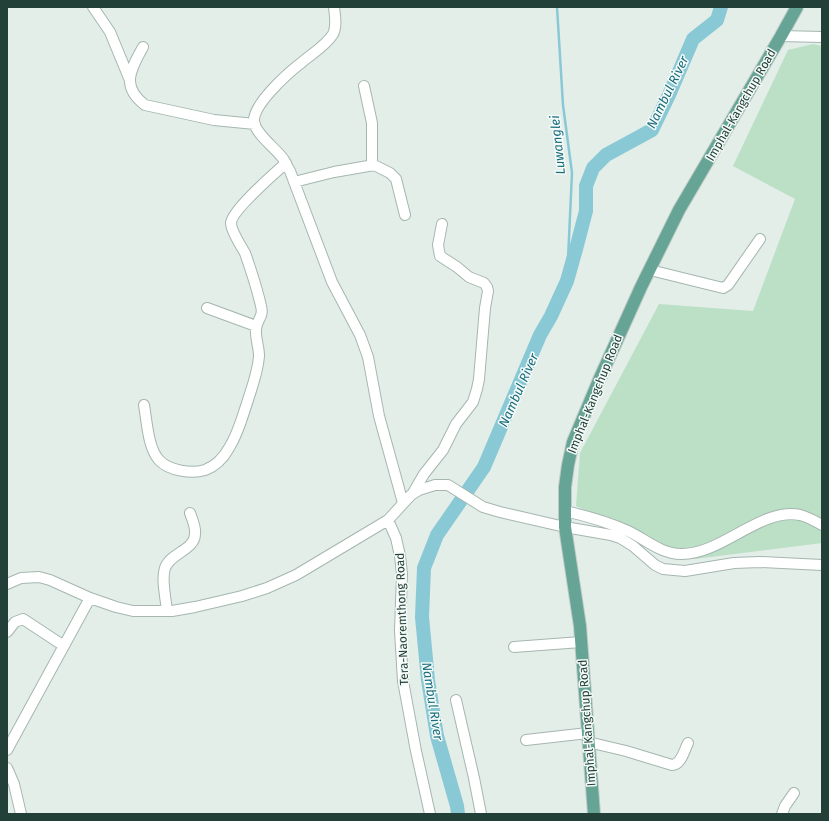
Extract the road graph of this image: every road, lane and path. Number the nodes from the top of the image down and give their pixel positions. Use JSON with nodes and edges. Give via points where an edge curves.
{"nodes":[{"id":1,"x":94,"y":7,"type":"edge"},
{"id":2,"x":334,"y":7,"type":"edge"},
{"id":3,"x":794,"y":11,"type":"edge"},
{"id":4,"x":781,"y":36,"type":"junction"},
{"id":5,"x":822,"y":37,"type":"edge"},
{"id":6,"x":142,"y":47,"type":"dead end"},
{"id":7,"x":130,"y":78,"type":"junction"},
{"id":8,"x":364,"y":86,"type":"dead end"},
{"id":9,"x":255,"y":124,"type":"junction"},
{"id":10,"x":286,"y":163,"type":"junction"},
{"id":11,"x":372,"y":165,"type":"junction"},
{"id":12,"x":294,"y":182,"type":"junction"},
{"id":13,"x":405,"y":215,"type":"dead end"},
{"id":14,"x":442,"y":224,"type":"dead end"},
{"id":15,"x":760,"y":239,"type":"dead end"},
{"id":16,"x":650,"y":270,"type":"junction"},
{"id":17,"x":207,"y":308,"type":"dead end"},
{"id":18,"x":256,"y":326,"type":"junction"},
{"id":19,"x":144,"y":406,"type":"dead end"},
{"id":20,"x":412,"y":494,"type":"junction"},
{"id":21,"x":403,"y":503,"type":"junction"},
{"id":22,"x":565,"y":511,"type":"junction"},
{"id":23,"x":190,"y":513,"type":"dead end"},
{"id":24,"x":388,"y":520,"type":"junction"},
{"id":25,"x":822,"y":525,"type":"edge"},
{"id":26,"x":565,"y":527,"type":"junction"},
{"id":27,"x":822,"y":564,"type":"edge"},
{"id":28,"x":7,"y":584,"type":"edge"},
{"id":29,"x":90,"y":598,"type":"junction"},
{"id":30,"x":167,"y":611,"type":"junction"},
{"id":31,"x":7,"y":632,"type":"edge"},
{"id":32,"x":581,"y":642,"type":"junction"},
{"id":33,"x":64,"y":646,"type":"junction"},
{"id":34,"x":514,"y":647,"type":"dead end"},
{"id":35,"x":456,"y":700,"type":"dead end"},
{"id":36,"x":588,"y":737,"type":"junction"},
{"id":37,"x":526,"y":740,"type":"dead end"},
{"id":38,"x":688,"y":743,"type":"dead end"},
{"id":39,"x":7,"y":750,"type":"edge"},
{"id":40,"x":7,"y":768,"type":"edge"},
{"id":41,"x":794,"y":793,"type":"dead end"},
{"id":42,"x":21,"y":814,"type":"edge"},
{"id":43,"x":430,"y":814,"type":"edge"},
{"id":44,"x":481,"y":814,"type":"edge"},
{"id":45,"x":594,"y":814,"type":"edge"},
{"id":46,"x":782,"y":814,"type":"edge"}],
"edges":[{"from":1,"to":7,"type":"street","via":[[110,32]]},
{"from":2,"to":9,"type":"street","via":[[336,24],[332,35],[268,95],[255,114]]},
{"from":3,"to":4,"type":"main road","name":"Imphal-Kangchup Road"},
{"from":4,"to":5,"type":"street"},
{"from":4,"to":16,"type":"main road","name":"Imphal-Kangchup Road","via":[[679,210]]},
{"from":6,"to":7,"type":"street"},
{"from":7,"to":9,"type":"street","via":[[135,95],[145,105],[214,120]]},
{"from":8,"to":11,"type":"street","via":[[372,122]]},
{"from":9,"to":10,"type":"street"},
{"from":10,"to":12,"type":"street"},
{"from":10,"to":18,"type":"street","via":[[252,195],[231,223],[246,256],[262,307],[262,314]]},
{"from":11,"to":12,"type":"street"},
{"from":11,"to":13,"type":"street","via":[[396,178]]},
{"from":12,"to":21,"type":"street","via":[[332,282],[360,335],[368,357],[379,416]]},
{"from":14,"to":20,"type":"street","via":[[438,245],[440,256],[469,277],[484,283],[488,290],[479,379],[473,402],[456,424],[443,450]]},
{"from":15,"to":16,"type":"street","via":[[724,288]]},
{"from":16,"to":22,"type":"main road","name":"Imphal-Kangchup Road","via":[[599,380],[574,442],[565,486]]},
{"from":17,"to":18,"type":"street"},
{"from":18,"to":19,"type":"street","via":[[259,355],[256,372],[230,448],[214,466],[204,470],[186,471],[165,465],[159,460],[151,445]]},
{"from":20,"to":21,"type":"street"},
{"from":20,"to":26,"type":"street","via":[[427,486],[448,485],[483,507]]},
{"from":21,"to":24,"type":"street"},
{"from":22,"to":25,"type":"street","via":[[606,522],[663,550],[680,554],[710,549],[742,531],[784,515],[799,515]]},
{"from":22,"to":26,"type":"main road","name":"Imphal-Kangchup Road"},
{"from":23,"to":30,"type":"street","via":[[195,538],[165,569]]},
{"from":24,"to":30,"type":"street","via":[[281,582],[242,596]]},
{"from":24,"to":43,"type":"street","name":"Tera-Naoremthong Road","via":[[396,538],[402,574],[400,631],[403,681]]},
{"from":26,"to":27,"type":"street","via":[[620,538],[640,551],[654,565],[670,570],[685,571],[734,563]]},
{"from":26,"to":32,"type":"main road","name":"Imphal-Kangchup Road"},
{"from":28,"to":29,"type":"street","via":[[21,578],[39,577]]},
{"from":29,"to":30,"type":"street","via":[[133,611]]},
{"from":29,"to":33,"type":"street"},
{"from":31,"to":33,"type":"street","via":[[16,622],[23,619]]},
{"from":32,"to":34,"type":"street"},
{"from":32,"to":36,"type":"main road","name":"Imphal-Kangchup Road"},
{"from":33,"to":39,"type":"street"},
{"from":35,"to":44,"type":"street"},
{"from":36,"to":37,"type":"street"},
{"from":36,"to":38,"type":"street","via":[[672,765],[680,761]]},
{"from":36,"to":45,"type":"main road","name":"Imphal-Kangchup Road"},
{"from":40,"to":42,"type":"street","via":[[14,784]]},
{"from":41,"to":46,"type":"street"}]}
